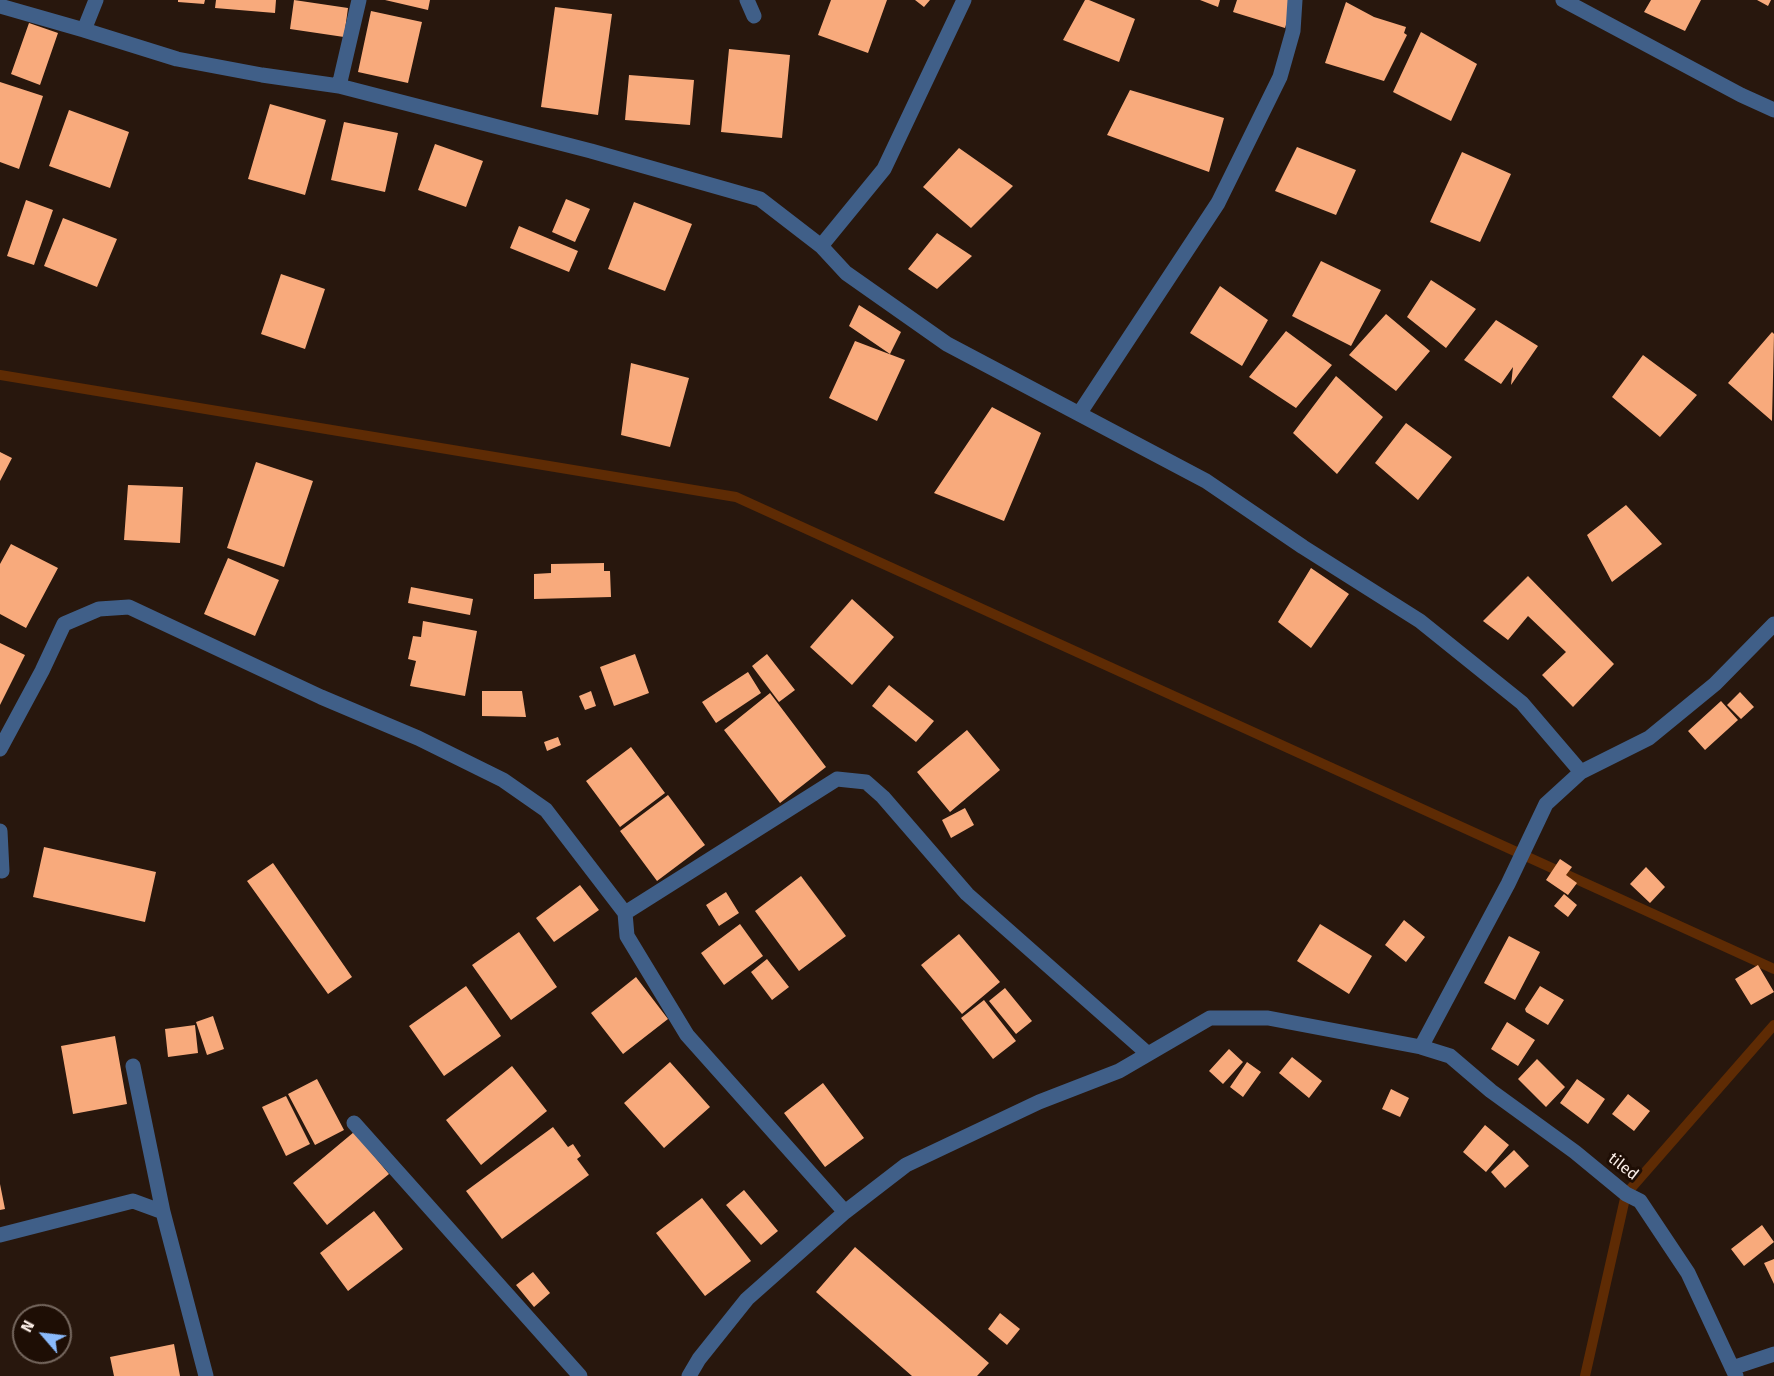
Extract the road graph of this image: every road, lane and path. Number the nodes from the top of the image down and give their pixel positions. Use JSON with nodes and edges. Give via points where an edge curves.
{"nodes":[{"id":1,"x":96,"y":0,"type":"edge"},
{"id":2,"x":359,"y":0,"type":"edge"},
{"id":3,"x":747,"y":0,"type":"edge"},
{"id":4,"x":964,"y":0,"type":"edge"},
{"id":5,"x":1295,"y":0,"type":"edge"},
{"id":6,"x":1563,"y":0,"type":"edge"},
{"id":7,"x":0,"y":6,"type":"edge"},
{"id":8,"x":754,"y":16,"type":"dead end"},
{"id":9,"x":84,"y":30,"type":"junction"},
{"id":10,"x":339,"y":86,"type":"junction"},
{"id":11,"x":1774,"y":110,"type":"edge"},
{"id":12,"x":821,"y":246,"type":"junction"},
{"id":13,"x":1079,"y":414,"type":"junction"},
{"id":14,"x":1774,"y":624,"type":"edge"},
{"id":15,"x":0,"y":748,"type":"edge"},
{"id":16,"x":1581,"y":772,"type":"junction"},
{"id":17,"x":0,"y":831,"type":"edge"},
{"id":18,"x":2,"y":871,"type":"dead end"},
{"id":19,"x":625,"y":913,"type":"junction"},
{"id":20,"x":1421,"y":1047,"type":"junction"},
{"id":21,"x":1147,"y":1053,"type":"junction"},
{"id":22,"x":134,"y":1066,"type":"dead end"},
{"id":23,"x":354,"y":1123,"type":"dead end"},
{"id":24,"x":163,"y":1212,"type":"junction"},
{"id":25,"x":845,"y":1212,"type":"junction"},
{"id":26,"x":0,"y":1235,"type":"edge"},
{"id":27,"x":1774,"y":1354,"type":"edge"},
{"id":28,"x":1734,"y":1372,"type":"edge"},
{"id":29,"x":206,"y":1376,"type":"edge"},
{"id":30,"x":580,"y":1376,"type":"edge"},
{"id":31,"x":688,"y":1376,"type":"edge"}],
"edges":[{"from":1,"to":9,"type":"street"},
{"from":2,"to":10,"type":"street"},
{"from":3,"to":8,"type":"street"},
{"from":4,"to":12,"type":"street","via":[[884,169]]},
{"from":5,"to":13,"type":"street","via":[[1293,31],[1280,77],[1218,203]]},
{"from":6,"to":11,"type":"street"},
{"from":7,"to":9,"type":"street"},
{"from":9,"to":10,"type":"street","via":[[177,59]]},
{"from":10,"to":12,"type":"street","via":[[760,199]]},
{"from":12,"to":13,"type":"street","via":[[846,273],[947,344]]},
{"from":13,"to":16,"type":"street","via":[[1206,482],[1420,621],[1521,703]]},
{"from":14,"to":16,"type":"street","via":[[1715,684],[1649,738]]},
{"from":15,"to":19,"type":"street","via":[[64,624],[99,609],[129,608],[503,780],[546,810]]},
{"from":16,"to":20,"type":"street","via":[[1546,804],[1509,884]]},
{"from":17,"to":18,"type":"street"},
{"from":19,"to":21,"type":"street","via":[[837,779],[866,782],[967,894]]},
{"from":19,"to":25,"type":"street","via":[[627,936],[687,1035]]},
{"from":20,"to":21,"type":"street","name":"tiled","via":[[1268,1018],[1210,1018]]},
{"from":20,"to":28,"type":"street","name":"tiled","via":[[1450,1056],[1640,1201],[1688,1273]]},
{"from":21,"to":25,"type":"street","name":"tiled","via":[[1119,1071],[1039,1102],[906,1165]]},
{"from":22,"to":24,"type":"street"},
{"from":23,"to":30,"type":"street"},
{"from":24,"to":26,"type":"street","via":[[133,1201]]},
{"from":24,"to":29,"type":"street"},
{"from":25,"to":31,"type":"street","name":"tiled","via":[[747,1299]]},
{"from":27,"to":28,"type":"street"}]}
